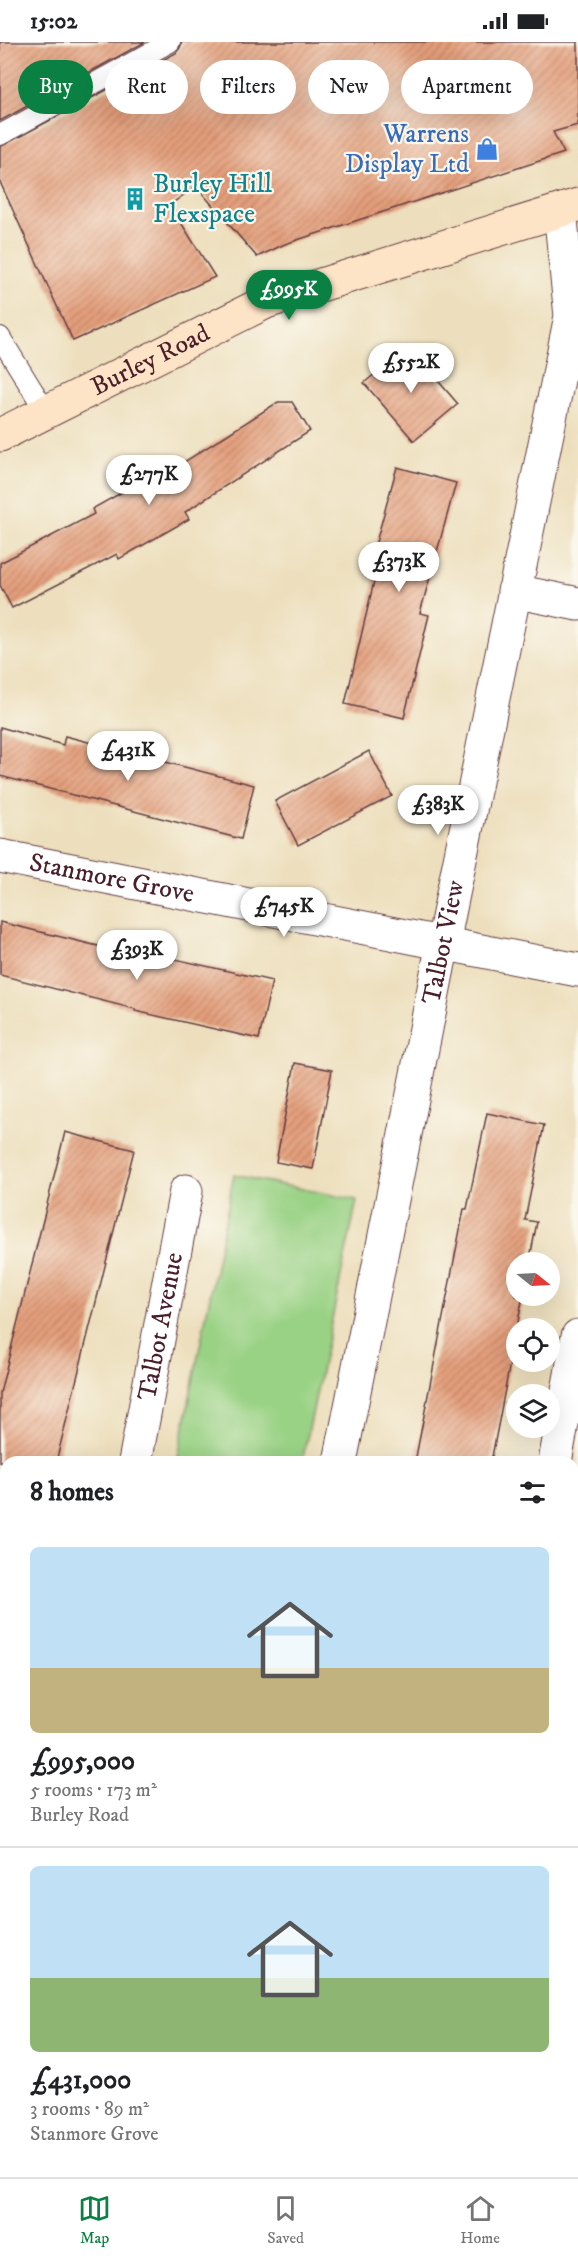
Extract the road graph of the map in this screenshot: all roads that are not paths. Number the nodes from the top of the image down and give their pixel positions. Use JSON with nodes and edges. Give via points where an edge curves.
{"nodes":[{"id":1,"x":170,"y":42,"type":"edge"},
{"id":2,"x":0,"y":135,"type":"edge"},
{"id":3,"x":569,"y":208,"type":"edge"},
{"id":4,"x":0,"y":337,"type":"edge"},
{"id":5,"x":46,"y":412,"type":"junction"},
{"id":6,"x":0,"y":435,"type":"edge"},
{"id":7,"x":514,"y":591,"type":"junction"},
{"id":8,"x":578,"y":604,"type":"edge"},
{"id":9,"x":0,"y":856,"type":"edge"},
{"id":10,"x":443,"y":943,"type":"junction"},
{"id":11,"x":578,"y":970,"type":"edge"},
{"id":12,"x":186,"y":1191,"type":"dead end"},
{"id":13,"x":578,"y":1336,"type":"edge"},
{"id":14,"x":136,"y":1456,"type":"edge"},
{"id":15,"x":341,"y":1456,"type":"edge"},
{"id":16,"x":556,"y":1456,"type":"edge"}],
"edges":[{"from":1,"to":2,"type":"lane"},
{"from":3,"to":5,"type":"street","name":"Burley Road","via":[[266,302]]},
{"from":3,"to":7,"type":"street","name":"Talbot View","via":[[571,316]]},
{"from":4,"to":5,"type":"lane"},
{"from":5,"to":6,"type":"street","name":"Burley Road"},
{"from":7,"to":8,"type":"street"},
{"from":7,"to":10,"type":"street","name":"Talbot View"},
{"from":9,"to":10,"type":"street","name":"Stanmore Grove"},
{"from":10,"to":11,"type":"street","name":"Stanmore Grove"},
{"from":10,"to":15,"type":"street","name":"Talbot View"},
{"from":12,"to":14,"type":"street","name":"Talbot Avenue"},
{"from":13,"to":16,"type":"street"}]}
